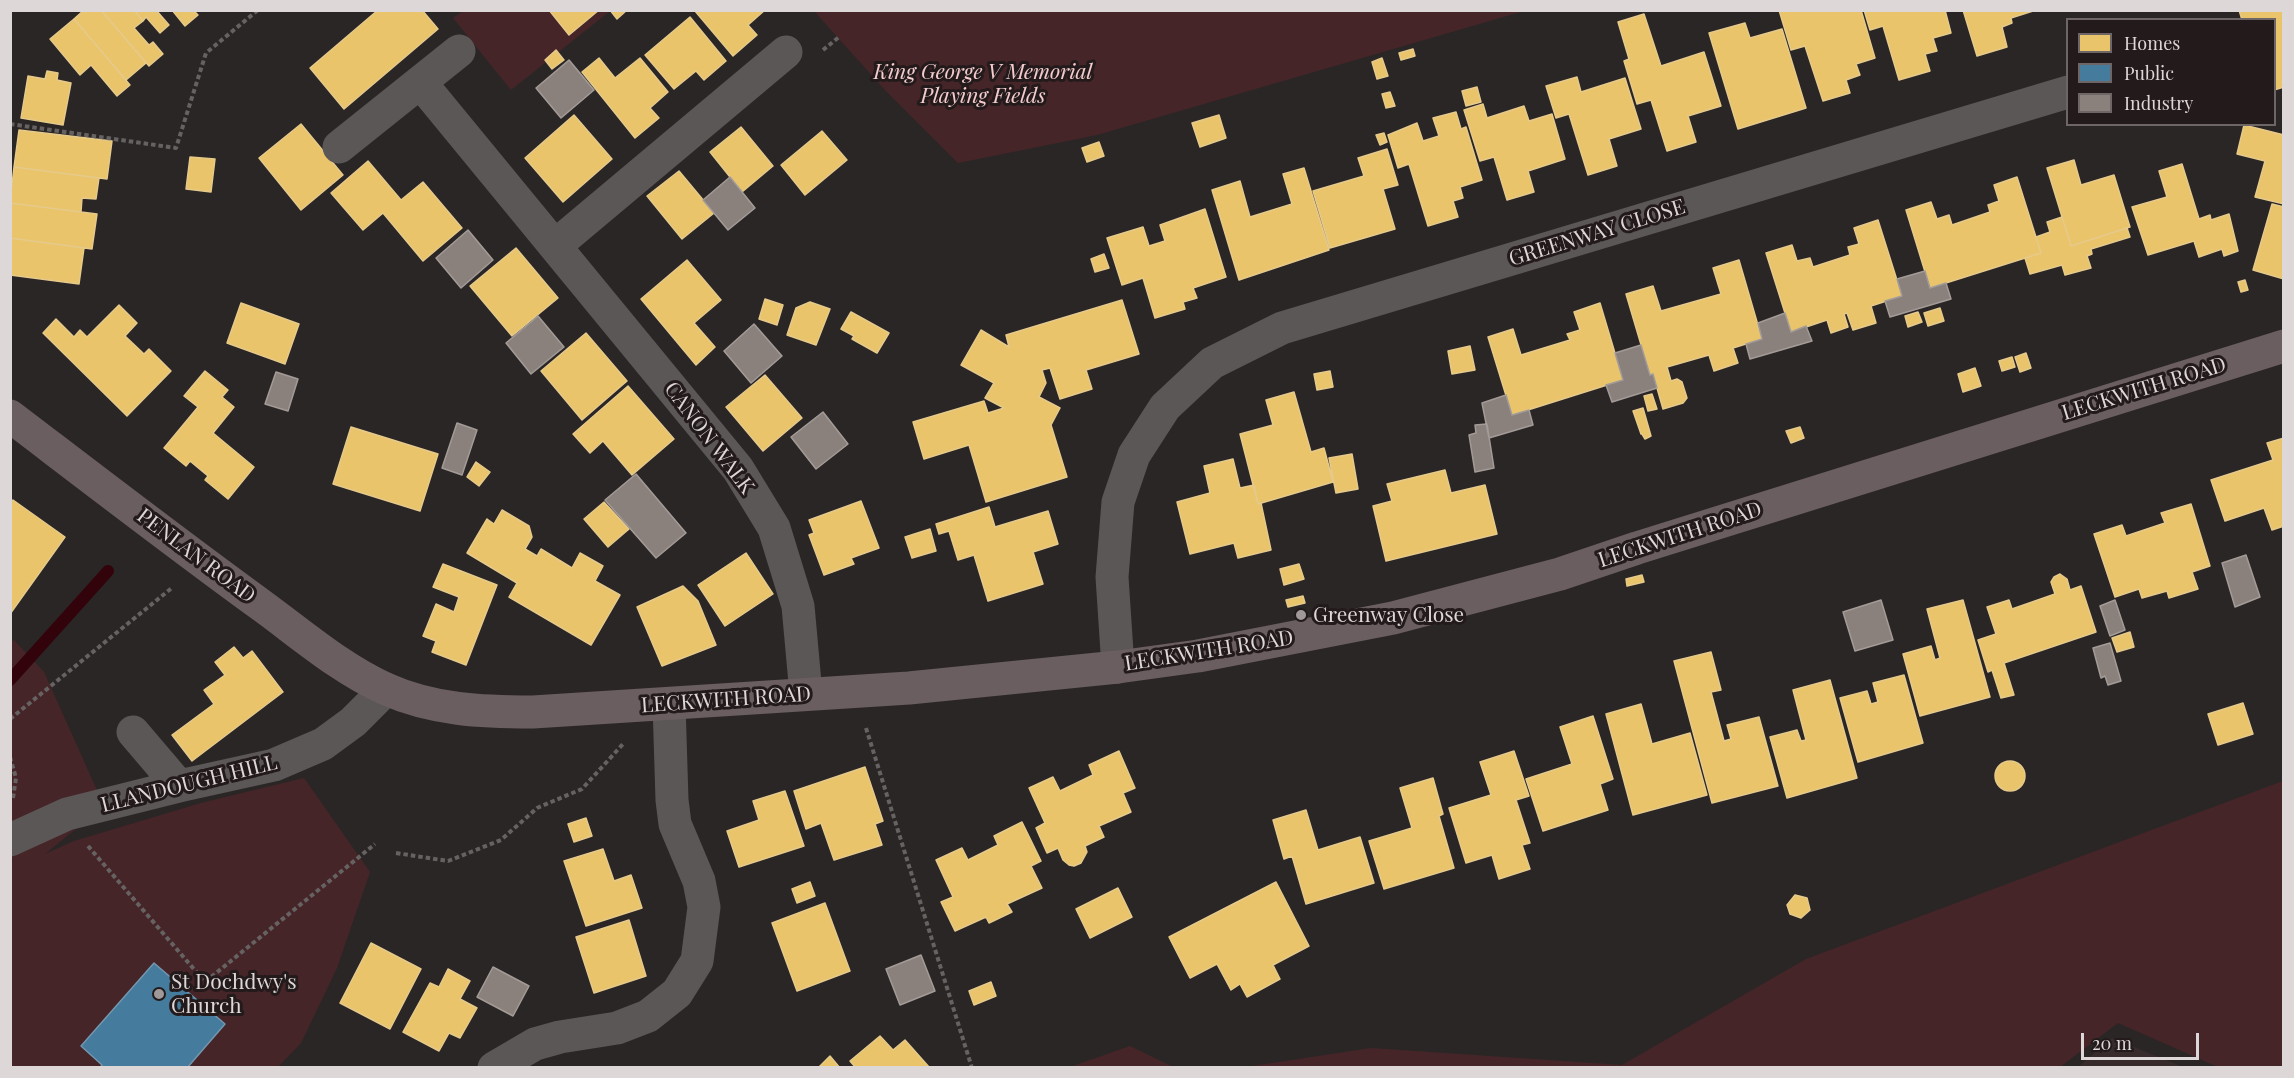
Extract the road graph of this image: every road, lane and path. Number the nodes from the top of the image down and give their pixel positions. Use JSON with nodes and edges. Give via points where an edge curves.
{"nodes":[{"id":1,"x":258,"y":10,"type":"edge"},
{"id":2,"x":459,"y":51,"type":"dead end"},
{"id":3,"x":786,"y":52,"type":"dead end"},
{"id":4,"x":420,"y":82,"type":"junction"},
{"id":5,"x":2066,"y":92,"type":"edge"},
{"id":6,"x":10,"y":124,"type":"edge"},
{"id":7,"x":339,"y":147,"type":"dead end"},
{"id":8,"x":556,"y":245,"type":"junction"},
{"id":9,"x":2283,"y":346,"type":"edge"},
{"id":10,"x":10,"y":416,"type":"edge"},
{"id":11,"x":181,"y":581,"type":"dead end"},
{"id":12,"x":1118,"y":667,"type":"junction"},
{"id":13,"x":386,"y":689,"type":"junction"},
{"id":14,"x":806,"y":694,"type":"junction"},
{"id":15,"x":669,"y":704,"type":"junction"},
{"id":16,"x":10,"y":719,"type":"edge"},
{"id":17,"x":865,"y":727,"type":"dead end"},
{"id":18,"x":133,"y":732,"type":"dead end"},
{"id":19,"x":627,"y":739,"type":"dead end"},
{"id":20,"x":11,"y":758,"type":"edge"},
{"id":21,"x":178,"y":786,"type":"junction"},
{"id":22,"x":12,"y":801,"type":"dead end"},
{"id":23,"x":79,"y":811,"type":"junction"},
{"id":24,"x":10,"y":840,"type":"edge"},
{"id":25,"x":375,"y":844,"type":"dead end"},
{"id":26,"x":396,"y":854,"type":"dead end"},
{"id":27,"x":494,"y":1068,"type":"edge"},
{"id":28,"x":972,"y":1068,"type":"edge"}],
"edges":[{"from":1,"to":6,"type":"path","via":[[206,53],[176,147]]},
{"from":2,"to":4,"type":"street"},
{"from":3,"to":8,"type":"street"},
{"from":4,"to":7,"type":"street"},
{"from":4,"to":8,"type":"street","name":"CANON WALK"},
{"from":5,"to":12,"type":"street","name":"GREENWAY CLOSE","via":[[1282,328],[1212,363],[1165,407],[1134,455],[1119,498],[1112,577]]},
{"from":8,"to":14,"type":"street","name":"CANON WALK","via":[[738,470],[774,528],[798,606]]},
{"from":9,"to":12,"type":"main road","name":"LECKWITH ROAD","via":[[1478,597],[1297,637]]},
{"from":10,"to":13,"type":"main road","name":"PENLAN ROAD","via":[[232,584],[349,668]]},
{"from":11,"to":16,"type":"path"},
{"from":12,"to":14,"type":"main road","name":"LECKWITH ROAD"},
{"from":13,"to":15,"type":"main road","name":"LECKWITH ROAD","via":[[436,706],[482,712]]},
{"from":13,"to":21,"type":"street","name":"LLANDOUGH HILL","via":[[353,722],[323,744],[274,765]]},
{"from":14,"to":15,"type":"main road","name":"LECKWITH ROAD"},
{"from":15,"to":27,"type":"street","via":[[675,824],[699,881],[704,907],[697,961],[677,993],[648,1016],[617,1028],[536,1044]]},
{"from":17,"to":28,"type":"path"},
{"from":18,"to":21,"type":"street"},
{"from":19,"to":26,"type":"path","via":[[582,789],[537,808],[501,840],[448,861]]},
{"from":20,"to":22,"type":"path","via":[[16,778]]},
{"from":21,"to":23,"type":"street","name":"LLANDOUGH HILL"},
{"from":23,"to":24,"type":"street","name":"LLANDOUGH HILL"},
{"from":23,"to":25,"type":"path","via":[[86,843],[205,982]]}]}
